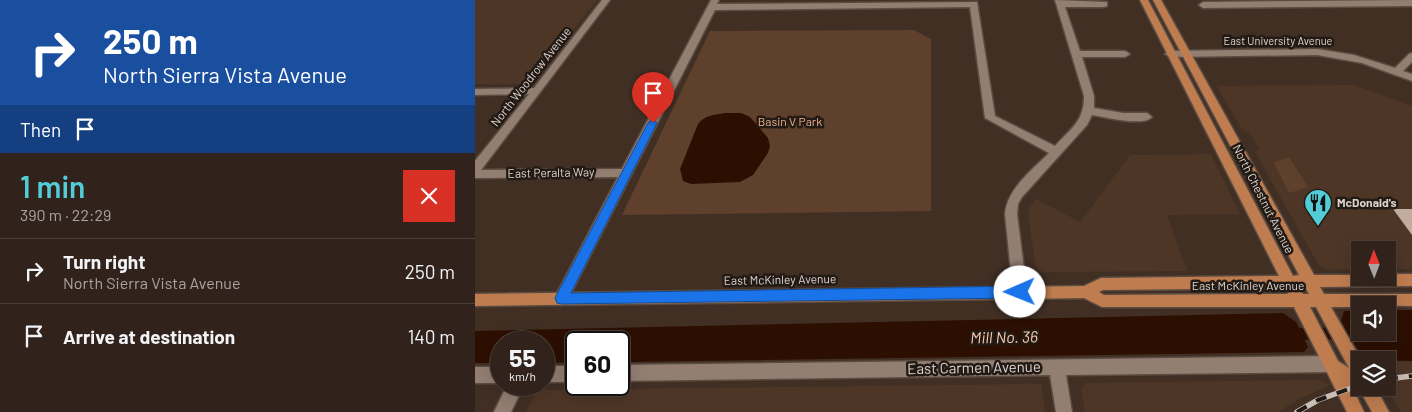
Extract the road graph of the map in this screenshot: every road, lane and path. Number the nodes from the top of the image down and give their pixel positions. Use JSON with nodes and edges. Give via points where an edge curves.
{"nodes":[{"id":1,"x":606,"y":0,"type":"edge"},
{"id":2,"x":1144,"y":0,"type":"edge"},
{"id":3,"x":1157,"y":0,"type":"edge"},
{"id":4,"x":1060,"y":2,"type":"edge"},
{"id":5,"x":1246,"y":2,"type":"edge"},
{"id":6,"x":714,"y":3,"type":"edge"},
{"id":7,"x":1412,"y":3,"type":"edge"},
{"id":8,"x":1104,"y":4,"type":"dead end"},
{"id":9,"x":1203,"y":5,"type":"dead end"},
{"id":10,"x":1076,"y":54,"type":"junction"},
{"id":11,"x":1125,"y":54,"type":"dead end"},
{"id":12,"x":1170,"y":54,"type":"junction"},
{"id":13,"x":1187,"y":54,"type":"junction"},
{"id":14,"x":1412,"y":56,"type":"edge"},
{"id":15,"x":1397,"y":72,"type":"junction"},
{"id":16,"x":1181,"y":75,"type":"junction"},
{"id":17,"x":1412,"y":78,"type":"edge"},
{"id":18,"x":537,"y":91,"type":"junction"},
{"id":19,"x":475,"y":92,"type":"edge"},
{"id":20,"x":1089,"y":111,"type":"junction"},
{"id":21,"x":1147,"y":116,"type":"dead end"},
{"id":22,"x":1234,"y":141,"type":"junction"},
{"id":23,"x":1057,"y":152,"type":"junction"},
{"id":24,"x":475,"y":169,"type":"edge"},
{"id":25,"x":627,"y":173,"type":"junction"},
{"id":26,"x":475,"y":174,"type":"edge"},
{"id":27,"x":1412,"y":280,"type":"edge"},
{"id":28,"x":1287,"y":282,"type":"junction"},
{"id":29,"x":1309,"y":282,"type":"junction"},
{"id":30,"x":1020,"y":292,"type":"junction"},
{"id":31,"x":1086,"y":292,"type":"junction"},
{"id":32,"x":561,"y":298,"type":"junction"},
{"id":33,"x":475,"y":300,"type":"edge"},
{"id":34,"x":1412,"y":300,"type":"edge"},
{"id":35,"x":1297,"y":301,"type":"junction"},
{"id":36,"x":1320,"y":301,"type":"junction"},
{"id":37,"x":1351,"y":358,"type":"edge"},
{"id":38,"x":1329,"y":364,"type":"junction"},
{"id":39,"x":1057,"y":367,"type":"junction"},
{"id":40,"x":630,"y":373,"type":"edge"},
{"id":41,"x":490,"y":375,"type":"edge"},
{"id":42,"x":475,"y":376,"type":"edge"},
{"id":43,"x":1351,"y":380,"type":"edge"},
{"id":44,"x":510,"y":396,"type":"edge"},
{"id":45,"x":1369,"y":396,"type":"edge"},
{"id":46,"x":502,"y":412,"type":"edge"},
{"id":47,"x":1063,"y":412,"type":"edge"},
{"id":48,"x":1356,"y":412,"type":"edge"},
{"id":49,"x":1381,"y":412,"type":"edge"}],
"edges":[{"from":1,"to":18,"type":"street","name":"North Woodrow Avenue"},
{"from":2,"to":12,"type":"main road","name":"North Chestnut Avenue"},
{"from":3,"to":13,"type":"main road","name":"North Chestnut Avenue"},
{"from":4,"to":8,"type":"street"},
{"from":4,"to":10,"type":"street"},
{"from":5,"to":7,"type":"street"},
{"from":5,"to":9,"type":"street"},
{"from":6,"to":23,"type":"street","via":[[974,4],[990,118]]},
{"from":6,"to":25,"type":"street"},
{"from":10,"to":11,"type":"street"},
{"from":10,"to":20,"type":"street","via":[[1089,96]]},
{"from":12,"to":13,"type":"street","name":"East University Avenue"},
{"from":12,"to":16,"type":"main road","name":"North Chestnut Avenue"},
{"from":13,"to":15,"type":"street","name":"East University Avenue","via":[[1331,53],[1360,58]]},
{"from":13,"to":22,"type":"main road","name":"North Chestnut Avenue"},
{"from":14,"to":15,"type":"street"},
{"from":15,"to":17,"type":"street","name":"East University Avenue"},
{"from":16,"to":22,"type":"main road","via":[[1200,96],[1218,130]]},
{"from":16,"to":28,"type":"main road","name":"North Chestnut Avenue"},
{"from":18,"to":19,"type":"street"},
{"from":18,"to":24,"type":"street","name":"North Woodrow Avenue"},
{"from":20,"to":21,"type":"street","via":[[1123,117]]},
{"from":20,"to":23,"type":"street"},
{"from":22,"to":29,"type":"main road","name":"North Chestnut Avenue"},
{"from":23,"to":30,"type":"street","via":[[1012,204]]},
{"from":25,"to":26,"type":"street","name":"East Peralta Way"},
{"from":25,"to":32,"type":"street"},
{"from":27,"to":29,"type":"main road","name":"East McKinley Avenue"},
{"from":28,"to":29,"type":"main road","name":"East McKinley Avenue"},
{"from":28,"to":31,"type":"main road","name":"East McKinley Avenue","via":[[1101,284]]},
{"from":28,"to":35,"type":"main road","name":"North Chestnut Avenue"},
{"from":29,"to":36,"type":"main road","name":"North Chestnut Avenue"},
{"from":30,"to":31,"type":"main road","name":"East McKinley Avenue"},
{"from":30,"to":32,"type":"main road","name":"East McKinley Avenue"},
{"from":31,"to":35,"type":"main road","name":"East McKinley Avenue","via":[[1102,301]]},
{"from":32,"to":33,"type":"main road","name":"East McKinley Avenue"},
{"from":34,"to":36,"type":"main road","name":"East McKinley Avenue"},
{"from":35,"to":36,"type":"main road","name":"East McKinley Avenue"},
{"from":35,"to":38,"type":"main road","name":"North Chestnut Avenue"},
{"from":36,"to":37,"type":"main road","name":"North Chestnut Avenue"},
{"from":38,"to":39,"type":"street","name":"East Carmen Avenue"},
{"from":38,"to":43,"type":"main road"},
{"from":38,"to":48,"type":"main road","name":"North Chestnut Avenue"},
{"from":39,"to":40,"type":"street","name":"East Carmen Avenue"},
{"from":39,"to":47,"type":"street"},
{"from":41,"to":42,"type":"street"},
{"from":44,"to":46,"type":"street"},
{"from":45,"to":49,"type":"main road"}]}
